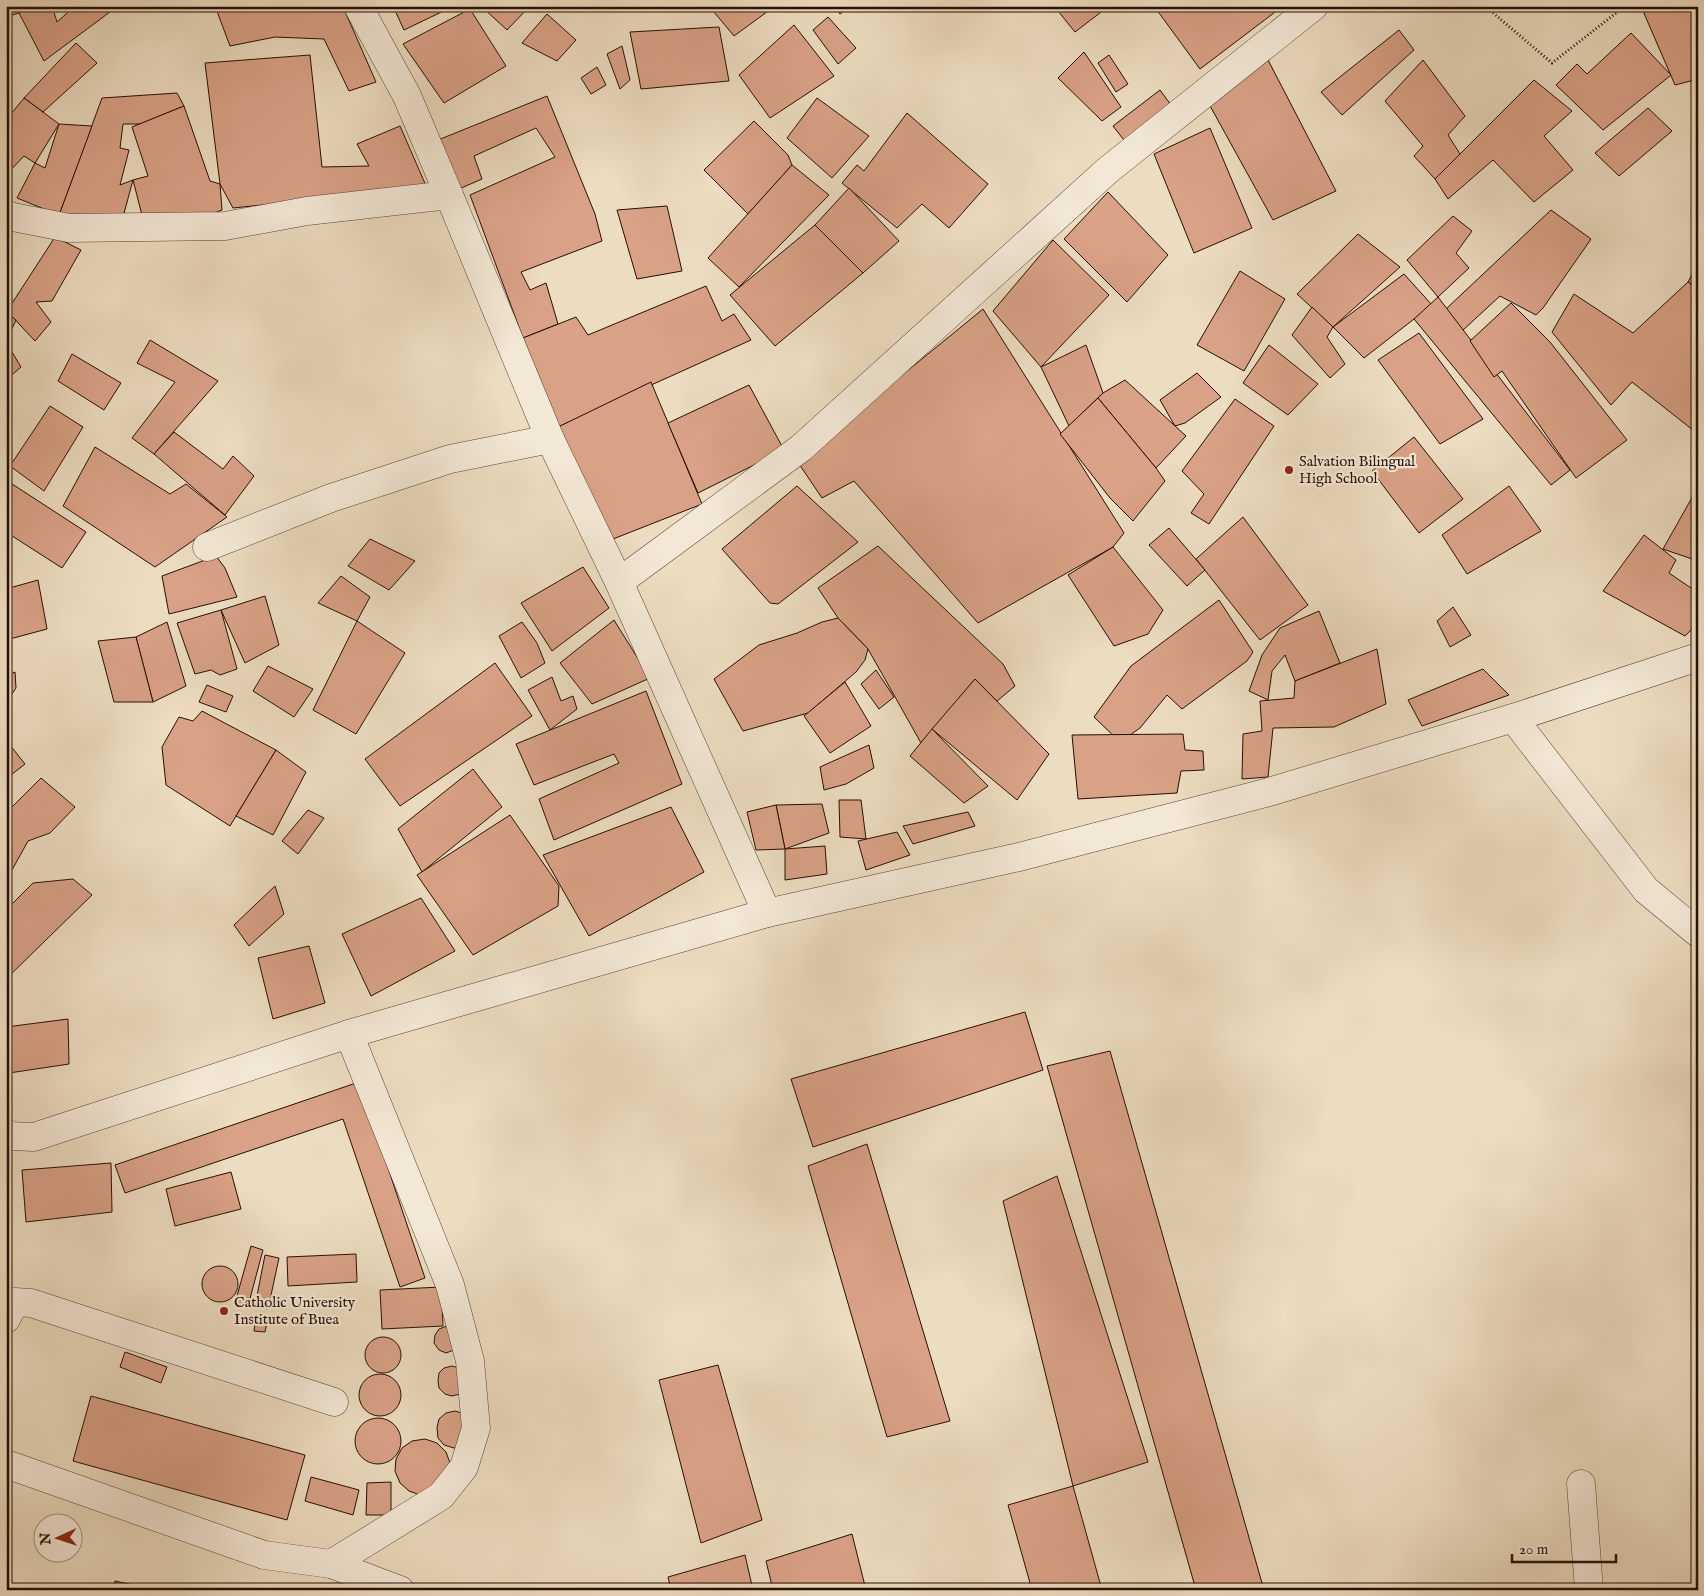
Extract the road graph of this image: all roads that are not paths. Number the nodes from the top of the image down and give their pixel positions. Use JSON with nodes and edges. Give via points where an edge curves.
{"nodes":[{"id":1,"x":358,"y":6,"type":"edge"},
{"id":2,"x":1314,"y":6,"type":"edge"},
{"id":3,"x":449,"y":195,"type":"junction"},
{"id":4,"x":6,"y":214,"type":"edge"},
{"id":5,"x":550,"y":439,"type":"junction"},
{"id":6,"x":207,"y":547,"type":"dead end"},
{"id":7,"x":619,"y":582,"type":"junction"},
{"id":8,"x":1698,"y":657,"type":"edge"},
{"id":9,"x":1513,"y":718,"type":"junction"},
{"id":10,"x":768,"y":913,"type":"junction"},
{"id":11,"x":1698,"y":933,"type":"edge"},
{"id":12,"x":349,"y":1034,"type":"junction"},
{"id":13,"x":6,"y":1133,"type":"edge"},
{"id":14,"x":6,"y":1319,"type":"edge"},
{"id":15,"x":334,"y":1402,"type":"dead end"},
{"id":16,"x":6,"y":1464,"type":"edge"},
{"id":17,"x":1581,"y":1484,"type":"dead end"},
{"id":18,"x":331,"y":1564,"type":"junction"},
{"id":19,"x":400,"y":1590,"type":"edge"},
{"id":20,"x":1589,"y":1590,"type":"edge"}],
"edges":[{"from":1,"to":3,"type":"street","via":[[406,96]]},
{"from":2,"to":7,"type":"street","via":[[1108,170],[801,448]]},
{"from":3,"to":4,"type":"street","via":[[307,211],[225,226],[69,228]]},
{"from":3,"to":5,"type":"street"},
{"from":5,"to":6,"type":"street","via":[[450,458],[331,498]]},
{"from":5,"to":7,"type":"street"},
{"from":7,"to":10,"type":"street"},
{"from":8,"to":9,"type":"street"},
{"from":9,"to":10,"type":"street","via":[[1269,792],[1018,856]]},
{"from":9,"to":11,"type":"street","via":[[1646,890]]},
{"from":10,"to":12,"type":"street"},
{"from":12,"to":13,"type":"street","via":[[34,1137],[9,1136]]},
{"from":12,"to":18,"type":"street","via":[[450,1284],[470,1361],[476,1428],[464,1467],[441,1496]]},
{"from":14,"to":15,"type":"street","via":[[15,1302],[31,1303]]},
{"from":16,"to":18,"type":"street","via":[[264,1555]]},
{"from":17,"to":20,"type":"street"},
{"from":18,"to":19,"type":"street"}]}
